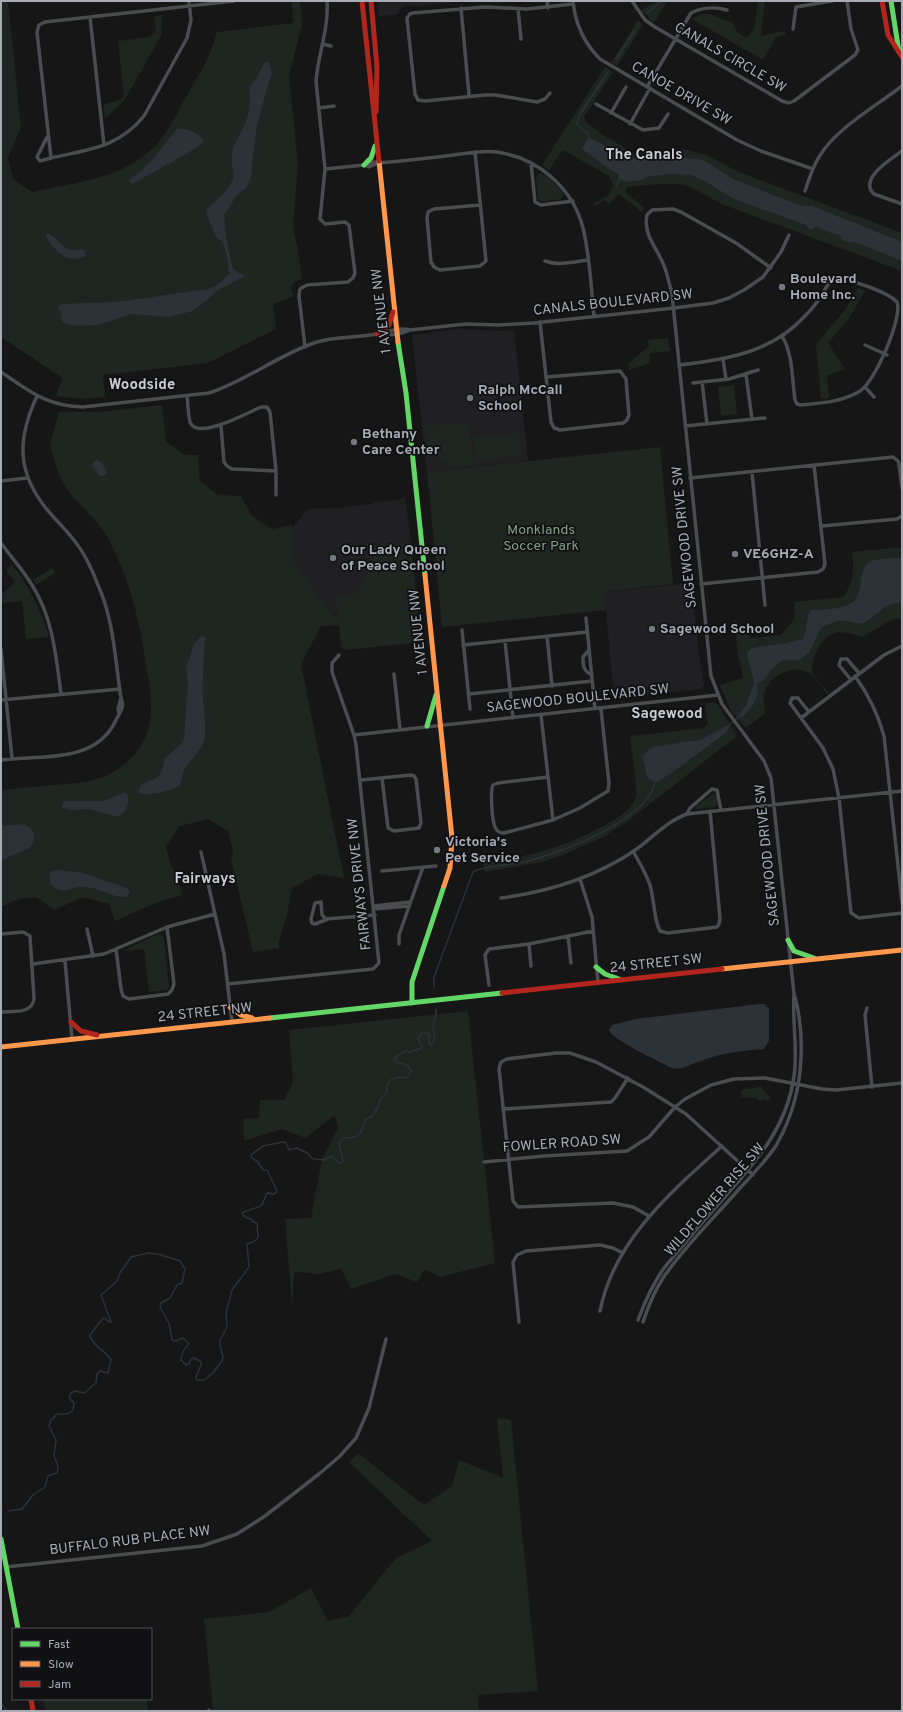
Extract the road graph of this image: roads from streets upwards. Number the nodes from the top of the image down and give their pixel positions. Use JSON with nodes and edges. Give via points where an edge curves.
{"nodes":[{"id":1,"x":234,"y":1,"type":"edge"},
{"id":2,"x":327,"y":1,"type":"edge"},
{"id":3,"x":362,"y":1,"type":"edge"},
{"id":4,"x":371,"y":1,"type":"edge"},
{"id":5,"x":485,"y":1,"type":"edge"},
{"id":6,"x":547,"y":1,"type":"edge"},
{"id":7,"x":632,"y":1,"type":"edge"},
{"id":8,"x":832,"y":1,"type":"edge"},
{"id":9,"x":847,"y":1,"type":"edge"},
{"id":10,"x":882,"y":1,"type":"edge"},
{"id":11,"x":891,"y":1,"type":"edge"},
{"id":12,"x":190,"y":3,"type":"edge"},
{"id":13,"x":573,"y":3,"type":"edge"},
{"id":14,"x":485,"y":7,"type":"junction"},
{"id":15,"x":461,"y":8,"type":"junction"},
{"id":16,"x":548,"y":8,"type":"junction"},
{"id":17,"x":518,"y":9,"type":"junction"},
{"id":18,"x":727,"y":10,"type":"dead end"},
{"id":19,"x":90,"y":17,"type":"junction"},
{"id":20,"x":793,"y":29,"type":"dead end"},
{"id":21,"x":674,"y":38,"type":"junction"},
{"id":22,"x":521,"y":39,"type":"dead end"},
{"id":23,"x":323,"y":44,"type":"junction"},
{"id":24,"x":331,"y":46,"type":"dead end"},
{"id":25,"x":901,"y":55,"type":"edge"},
{"id":26,"x":902,"y":86,"type":"edge"},
{"id":27,"x":626,"y":88,"type":"dead end"},
{"id":28,"x":649,"y":88,"type":"junction"},
{"id":29,"x":550,"y":93,"type":"dead end"},
{"id":30,"x":469,"y":95,"type":"junction"},
{"id":31,"x":596,"y":104,"type":"dead end"},
{"id":32,"x":334,"y":106,"type":"dead end"},
{"id":33,"x":319,"y":108,"type":"junction"},
{"id":34,"x":611,"y":113,"type":"junction"},
{"id":35,"x":668,"y":114,"type":"dead end"},
{"id":36,"x":630,"y":124,"type":"junction"},
{"id":37,"x":376,"y":135,"type":"junction"},
{"id":38,"x":48,"y":136,"type":"junction"},
{"id":39,"x":376,"y":143,"type":"junction"},
{"id":40,"x":104,"y":145,"type":"junction"},
{"id":41,"x":902,"y":151,"type":"edge"},
{"id":42,"x":475,"y":152,"type":"junction"},
{"id":43,"x":51,"y":158,"type":"junction"},
{"id":44,"x":378,"y":163,"type":"junction"},
{"id":45,"x":531,"y":163,"type":"junction"},
{"id":46,"x":364,"y":165,"type":"junction"},
{"id":47,"x":325,"y":169,"type":"junction"},
{"id":48,"x":813,"y":169,"type":"junction"},
{"id":49,"x":805,"y":192,"type":"dead end"},
{"id":50,"x":572,"y":201,"type":"junction"},
{"id":51,"x":902,"y":204,"type":"edge"},
{"id":52,"x":480,"y":205,"type":"junction"},
{"id":53,"x":789,"y":235,"type":"dead end"},
{"id":54,"x":588,"y":260,"type":"junction"},
{"id":55,"x":544,"y":261,"type":"dead end"},
{"id":56,"x":771,"y":268,"type":"junction"},
{"id":57,"x":674,"y":308,"type":"junction"},
{"id":58,"x":393,"y":309,"type":"junction"},
{"id":59,"x":594,"y":316,"type":"junction"},
{"id":60,"x":540,"y":322,"type":"junction"},
{"id":61,"x":396,"y":332,"type":"junction"},
{"id":62,"x":377,"y":334,"type":"junction"},
{"id":63,"x":782,"y":336,"type":"junction"},
{"id":64,"x":865,"y":346,"type":"dead end"},
{"id":65,"x":305,"y":347,"type":"junction"},
{"id":66,"x":886,"y":355,"type":"junction"},
{"id":67,"x":723,"y":359,"type":"junction"},
{"id":68,"x":679,"y":365,"type":"junction"},
{"id":69,"x":758,"y":370,"type":"dead end"},
{"id":70,"x":1,"y":372,"type":"edge"},
{"id":71,"x":746,"y":375,"type":"junction"},
{"id":72,"x":546,"y":377,"type":"junction"},
{"id":73,"x":726,"y":380,"type":"junction"},
{"id":74,"x":702,"y":382,"type":"junction"},
{"id":75,"x":693,"y":383,"type":"dead end"},
{"id":76,"x":865,"y":387,"type":"junction"},
{"id":77,"x":37,"y":396,"type":"junction"},
{"id":78,"x":187,"y":396,"type":"junction"},
{"id":79,"x":874,"y":397,"type":"dead end"},
{"id":80,"x":765,"y":418,"type":"dead end"},
{"id":81,"x":752,"y":419,"type":"junction"},
{"id":82,"x":707,"y":424,"type":"junction"},
{"id":83,"x":220,"y":426,"type":"junction"},
{"id":84,"x":685,"y":426,"type":"junction"},
{"id":85,"x":814,"y":465,"type":"junction"},
{"id":86,"x":276,"y":471,"type":"junction"},
{"id":87,"x":752,"y":472,"type":"junction"},
{"id":88,"x":27,"y":478,"type":"junction"},
{"id":89,"x":690,"y":478,"type":"junction"},
{"id":90,"x":1,"y":481,"type":"edge"},
{"id":91,"x":902,"y":488,"type":"edge"},
{"id":92,"x":276,"y":495,"type":"dead end"},
{"id":93,"x":902,"y":516,"type":"edge"},
{"id":94,"x":822,"y":526,"type":"junction"},
{"id":95,"x":1,"y":543,"type":"edge"},
{"id":96,"x":763,"y":577,"type":"junction"},
{"id":97,"x":701,"y":584,"type":"junction"},
{"id":98,"x":764,"y":605,"type":"dead end"},
{"id":99,"x":586,"y":618,"type":"dead end"},
{"id":100,"x":462,"y":630,"type":"dead end"},
{"id":101,"x":587,"y":632,"type":"junction"},
{"id":102,"x":547,"y":636,"type":"junction"},
{"id":103,"x":505,"y":641,"type":"junction"},
{"id":104,"x":464,"y":645,"type":"junction"},
{"id":105,"x":902,"y":646,"type":"edge"},
{"id":106,"x":1,"y":649,"type":"edge"},
{"id":107,"x":589,"y":650,"type":"junction"},
{"id":108,"x":339,"y":655,"type":"dead end"},
{"id":109,"x":859,"y":673,"type":"junction"},
{"id":110,"x":394,"y":674,"type":"dead end"},
{"id":111,"x":592,"y":675,"type":"junction"},
{"id":112,"x":855,"y":676,"type":"junction"},
{"id":113,"x":850,"y":680,"type":"junction"},
{"id":114,"x":592,"y":681,"type":"junction"},
{"id":115,"x":552,"y":686,"type":"junction"},
{"id":116,"x":120,"y":689,"type":"junction"},
{"id":117,"x":437,"y":690,"type":"junction"},
{"id":118,"x":510,"y":690,"type":"junction"},
{"id":119,"x":61,"y":694,"type":"junction"},
{"id":120,"x":469,"y":694,"type":"junction"},
{"id":121,"x":718,"y":696,"type":"junction"},
{"id":122,"x":6,"y":699,"type":"junction"},
{"id":123,"x":1,"y":700,"type":"edge"},
{"id":124,"x":470,"y":709,"type":"dead end"},
{"id":125,"x":596,"y":709,"type":"junction"},
{"id":126,"x":601,"y":709,"type":"junction"},
{"id":127,"x":809,"y":712,"type":"junction"},
{"id":128,"x":541,"y":715,"type":"junction"},
{"id":129,"x":513,"y":718,"type":"junction"},
{"id":130,"x":801,"y":718,"type":"junction"},
{"id":131,"x":440,"y":724,"type":"junction"},
{"id":132,"x":427,"y":726,"type":"junction"},
{"id":133,"x":400,"y":729,"type":"junction"},
{"id":134,"x":354,"y":734,"type":"junction"},
{"id":135,"x":12,"y":758,"type":"junction"},
{"id":136,"x":1,"y":760,"type":"edge"},
{"id":137,"x":548,"y":777,"type":"junction"},
{"id":138,"x":382,"y":778,"type":"junction"},
{"id":139,"x":361,"y":780,"type":"junction"},
{"id":140,"x":902,"y":791,"type":"edge"},
{"id":141,"x":891,"y":792,"type":"junction"},
{"id":142,"x":839,"y":798,"type":"junction"},
{"id":143,"x":774,"y":805,"type":"junction"},
{"id":144,"x":721,"y":810,"type":"junction"},
{"id":145,"x":710,"y":811,"type":"junction"},
{"id":146,"x":687,"y":814,"type":"junction"},
{"id":147,"x":553,"y":820,"type":"junction"},
{"id":148,"x":633,"y":851,"type":"junction"},
{"id":149,"x":201,"y":852,"type":"dead end"},
{"id":150,"x":436,"y":866,"type":"dead end"},
{"id":151,"x":423,"y":867,"type":"junction"},
{"id":152,"x":382,"y":871,"type":"dead end"},
{"id":153,"x":580,"y":879,"type":"junction"},
{"id":154,"x":501,"y":898,"type":"dead end"},
{"id":155,"x":902,"y":903,"type":"edge"},
{"id":156,"x":409,"y":904,"type":"junction"},
{"id":157,"x":374,"y":908,"type":"junction"},
{"id":158,"x":902,"y":913,"type":"edge"},
{"id":159,"x":215,"y":914,"type":"junction"},
{"id":160,"x":375,"y":915,"type":"junction"},
{"id":161,"x":328,"y":919,"type":"junction"},
{"id":162,"x":167,"y":927,"type":"junction"},
{"id":163,"x":88,"y":929,"type":"dead end"},
{"id":164,"x":593,"y":931,"type":"junction"},
{"id":165,"x":1,"y":934,"type":"edge"},
{"id":166,"x":568,"y":936,"type":"junction"},
{"id":167,"x":788,"y":940,"type":"junction"},
{"id":168,"x":399,"y":944,"type":"dead end"},
{"id":169,"x":528,"y":944,"type":"junction"},
{"id":170,"x":116,"y":949,"type":"junction"},
{"id":171,"x":902,"y":950,"type":"edge"},
{"id":172,"x":93,"y":956,"type":"junction"},
{"id":173,"x":816,"y":959,"type":"junction"},
{"id":174,"x":65,"y":961,"type":"junction"},
{"id":175,"x":790,"y":961,"type":"junction"},
{"id":176,"x":570,"y":963,"type":"dead end"},
{"id":177,"x":33,"y":964,"type":"junction"},
{"id":178,"x":531,"y":966,"type":"dead end"},
{"id":179,"x":596,"y":967,"type":"junction"},
{"id":180,"x":620,"y":980,"type":"junction"},
{"id":181,"x":598,"y":982,"type":"junction"},
{"id":182,"x":228,"y":984,"type":"junction"},
{"id":183,"x":489,"y":985,"type":"dead end"},
{"id":184,"x":794,"y":994,"type":"junction"},
{"id":185,"x":412,"y":1003,"type":"junction"},
{"id":186,"x":230,"y":1007,"type":"junction"},
{"id":187,"x":867,"y":1008,"type":"dead end"},
{"id":188,"x":1,"y":1012,"type":"edge"},
{"id":189,"x":255,"y":1019,"type":"junction"},
{"id":190,"x":71,"y":1022,"type":"junction"},
{"id":191,"x":232,"y":1022,"type":"junction"},
{"id":192,"x":100,"y":1036,"type":"junction"},
{"id":193,"x":72,"y":1039,"type":"junction"},
{"id":194,"x":1,"y":1047,"type":"edge"},
{"id":195,"x":628,"y":1078,"type":"junction"},
{"id":196,"x":793,"y":1083,"type":"junction"},
{"id":197,"x":902,"y":1083,"type":"edge"},
{"id":198,"x":799,"y":1084,"type":"junction"},
{"id":199,"x":872,"y":1086,"type":"junction"},
{"id":200,"x":675,"y":1107,"type":"junction"},
{"id":201,"x":504,"y":1109,"type":"junction"},
{"id":202,"x":722,"y":1146,"type":"junction"},
{"id":203,"x":509,"y":1159,"type":"junction"},
{"id":204,"x":484,"y":1162,"type":"dead end"},
{"id":205,"x":748,"y":1171,"type":"junction"},
{"id":206,"x":753,"y":1175,"type":"junction"},
{"id":207,"x":649,"y":1216,"type":"junction"},
{"id":208,"x":623,"y":1253,"type":"junction"},
{"id":209,"x":600,"y":1311,"type":"dead end"},
{"id":210,"x":638,"y":1320,"type":"dead end"},
{"id":211,"x":519,"y":1322,"type":"dead end"},
{"id":212,"x":642,"y":1322,"type":"dead end"},
{"id":213,"x":386,"y":1339,"type":"dead end"},
{"id":214,"x":1,"y":1539,"type":"edge"},
{"id":215,"x":6,"y":1567,"type":"junction"},
{"id":216,"x":18,"y":1628,"type":"edge"},
{"id":217,"x":31,"y":1700,"type":"edge"},
{"id":218,"x":33,"y":1711,"type":"edge"}],
"edges":[{"from":1,"to":12,"type":"street"},
{"from":2,"to":23,"type":"street","via":[[328,18]]},
{"from":3,"to":37,"type":"street","name":"1 AVENUE NW"},
{"from":4,"to":37,"type":"street","name":"1 AVENUE NW","via":[[377,67]]},
{"from":5,"to":14,"type":"street"},
{"from":6,"to":16,"type":"street"},
{"from":7,"to":21,"type":"street","name":"CANALS CIRCLE SW","via":[[645,20]]},
{"from":8,"to":20,"type":"street","via":[[796,7]]},
{"from":9,"to":21,"type":"street","name":"CANALS CIRCLE SW","via":[[851,29],[858,50],[855,55],[789,103]]},
{"from":10,"to":25,"type":"street","via":[[888,35]]},
{"from":11,"to":25,"type":"street"},
{"from":12,"to":19,"type":"street"},
{"from":12,"to":40,"type":"street","via":[[191,20],[187,38],[144,116],[131,131]]},
{"from":13,"to":16,"type":"street"},
{"from":13,"to":28,"type":"street","name":"CANOE DRIVE SW","via":[[579,28],[592,52]]},
{"from":14,"to":15,"type":"street"},
{"from":14,"to":17,"type":"street"},
{"from":15,"to":30,"type":"street"},
{"from":15,"to":30,"type":"street","via":[[410,14],[407,22],[418,100]]},
{"from":16,"to":17,"type":"street"},
{"from":17,"to":22,"type":"street"},
{"from":18,"to":21,"type":"street","via":[[716,8],[694,11]]},
{"from":19,"to":38,"type":"street","via":[[45,22],[37,28]]},
{"from":19,"to":40,"type":"street"},
{"from":21,"to":28,"type":"street"},
{"from":23,"to":24,"type":"street"},
{"from":23,"to":33,"type":"street","via":[[317,71]]},
{"from":26,"to":48,"type":"street","via":[[835,136],[819,156]]},
{"from":27,"to":34,"type":"street"},
{"from":28,"to":36,"type":"street"},
{"from":28,"to":48,"type":"street","name":"CANOE DRIVE SW","via":[[737,140]]},
{"from":29,"to":30,"type":"street","via":[[545,99],[537,102],[496,95]]},
{"from":31,"to":34,"type":"street"},
{"from":32,"to":33,"type":"street"},
{"from":33,"to":47,"type":"street"},
{"from":34,"to":36,"type":"street"},
{"from":35,"to":36,"type":"street","via":[[659,128],[643,130]]},
{"from":37,"to":39,"type":"street","name":"1 AVENUE NW"},
{"from":38,"to":43,"type":"street"},
{"from":38,"to":43,"type":"street","via":[[37,157],[40,161]]},
{"from":39,"to":44,"type":"street","name":"1 AVENUE NW"},
{"from":39,"to":46,"type":"street","via":[[371,158]]},
{"from":40,"to":43,"type":"street"},
{"from":41,"to":51,"type":"street","via":[[876,172],[869,184],[874,194]]},
{"from":42,"to":44,"type":"street"},
{"from":42,"to":45,"type":"street","via":[[497,152]]},
{"from":42,"to":52,"type":"street"},
{"from":44,"to":46,"type":"street"},
{"from":44,"to":58,"type":"street","name":"1 AVENUE NW"},
{"from":45,"to":50,"type":"street","via":[[549,174]]},
{"from":45,"to":50,"type":"street","via":[[536,202],[541,205]]},
{"from":46,"to":47,"type":"street"},
{"from":47,"to":65,"type":"street","via":[[320,219],[325,224],[342,222],[349,225],[355,273],[348,282],[307,285],[300,289]]},
{"from":48,"to":49,"type":"street"},
{"from":50,"to":54,"type":"street","via":[[583,229]]},
{"from":52,"to":52,"type":"street","via":[[485,263],[480,266],[437,269],[431,262],[428,212],[434,209]]},
{"from":53,"to":56,"type":"street","name":"CANALS BOULEVARD SW"},
{"from":54,"to":55,"type":"street","via":[[559,264]]},
{"from":54,"to":59,"type":"street"},
{"from":56,"to":57,"type":"street","name":"CANALS BOULEVARD SW","via":[[744,290],[729,298],[713,303]]},
{"from":56,"to":57,"type":"street","name":"SAGEWOOD DRIVE SW","via":[[736,243],[681,212],[673,209],[652,210],[646,219],[649,239],[662,260]]},
{"from":57,"to":59,"type":"street","name":"CANALS BOULEVARD SW"},
{"from":57,"to":68,"type":"street","name":"SAGEWOOD DRIVE SW"},
{"from":58,"to":61,"type":"street","name":"1 AVENUE NW"},
{"from":58,"to":62,"type":"street","via":[[389,325]]},
{"from":59,"to":60,"type":"street","name":"CANALS BOULEVARD SW"},
{"from":60,"to":61,"type":"street","name":"CANALS BOULEVARD SW","via":[[505,325],[460,324]]},
{"from":60,"to":72,"type":"street"},
{"from":61,"to":62,"type":"street","name":"CANALS BOULEVARD SW","via":[[388,335]]},
{"from":61,"to":117,"type":"street","name":"1 AVENUE NW","via":[[406,393]]},
{"from":62,"to":65,"type":"street","name":"CANALS BOULEVARD SW","via":[[328,339]]},
{"from":63,"to":66,"type":"street","via":[[817,302],[832,279],[838,277],[890,296],[898,303],[901,315],[899,324]]},
{"from":63,"to":67,"type":"street","via":[[765,346]]},
{"from":63,"to":76,"type":"street","via":[[787,343],[790,356],[797,404],[835,402]]},
{"from":64,"to":66,"type":"street"},
{"from":65,"to":78,"type":"street","name":"CANALS BOULEVARD SW","via":[[222,389]]},
{"from":66,"to":76,"type":"street","via":[[881,367]]},
{"from":67,"to":68,"type":"street"},
{"from":67,"to":73,"type":"street"},
{"from":68,"to":84,"type":"street","name":"SAGEWOOD DRIVE SW"},
{"from":69,"to":71,"type":"street"},
{"from":70,"to":77,"type":"street","name":"CANALS BOULEVARD SW"},
{"from":71,"to":73,"type":"street"},
{"from":71,"to":81,"type":"street"},
{"from":72,"to":72,"type":"street","via":[[551,422],[556,430],[623,423],[627,420],[629,416],[626,379],[620,371]]},
{"from":73,"to":74,"type":"street"},
{"from":74,"to":75,"type":"street"},
{"from":74,"to":82,"type":"street"},
{"from":76,"to":79,"type":"street"},
{"from":77,"to":78,"type":"street","name":"CANALS BOULEVARD SW","via":[[63,406],[84,407]]},
{"from":77,"to":88,"type":"street","via":[[28,416],[23,438]]},
{"from":78,"to":83,"type":"street","via":[[190,422],[193,426]]},
{"from":80,"to":81,"type":"street"},
{"from":81,"to":82,"type":"street"},
{"from":82,"to":84,"type":"street"},
{"from":83,"to":86,"type":"street","via":[[224,462],[227,466],[232,469]]},
{"from":83,"to":86,"type":"street","via":[[266,407],[270,412]]},
{"from":84,"to":89,"type":"street","name":"SAGEWOOD DRIVE SW"},
{"from":85,"to":87,"type":"street"},
{"from":85,"to":91,"type":"street","via":[[893,457],[899,464]]},
{"from":85,"to":94,"type":"street"},
{"from":86,"to":92,"type":"street"},
{"from":87,"to":89,"type":"street"},
{"from":87,"to":96,"type":"street"},
{"from":88,"to":90,"type":"street"},
{"from":88,"to":116,"type":"street","via":[[38,498],[80,547],[99,587],[111,626]]},
{"from":89,"to":97,"type":"street","name":"SAGEWOOD DRIVE SW"},
{"from":93,"to":94,"type":"street","via":[[897,519]]},
{"from":94,"to":96,"type":"street","via":[[825,564],[823,569],[818,572]]},
{"from":95,"to":119,"type":"street","via":[[32,585],[46,614],[54,644]]},
{"from":96,"to":97,"type":"street"},
{"from":96,"to":98,"type":"street"},
{"from":97,"to":121,"type":"street","name":"SAGEWOOD DRIVE SW","via":[[709,666]]},
{"from":99,"to":101,"type":"street"},
{"from":100,"to":104,"type":"street"},
{"from":101,"to":102,"type":"street"},
{"from":101,"to":107,"type":"street"},
{"from":102,"to":103,"type":"street"},
{"from":102,"to":115,"type":"street"},
{"from":103,"to":104,"type":"street"},
{"from":103,"to":118,"type":"street"},
{"from":104,"to":120,"type":"street"},
{"from":105,"to":109,"type":"street"},
{"from":106,"to":122,"type":"street"},
{"from":107,"to":111,"type":"street"},
{"from":107,"to":111,"type":"street","via":[[583,657],[584,666],[586,672]]},
{"from":108,"to":134,"type":"street","name":"FAIRWAYS DRIVE NW","via":[[332,664],[332,672]]},
{"from":109,"to":112,"type":"street"},
{"from":109,"to":113,"type":"street","via":[[848,659],[841,659],[839,665]]},
{"from":110,"to":133,"type":"street"},
{"from":111,"to":114,"type":"street"},
{"from":112,"to":113,"type":"street"},
{"from":112,"to":141,"type":"street","via":[[881,724]]},
{"from":113,"to":127,"type":"street"},
{"from":114,"to":115,"type":"street"},
{"from":114,"to":125,"type":"street"},
{"from":115,"to":118,"type":"street"},
{"from":116,"to":119,"type":"street"},
{"from":116,"to":135,"type":"street","via":[[119,714],[113,728],[99,743],[81,752]]},
{"from":117,"to":131,"type":"street","name":"1 AVENUE NW"},
{"from":117,"to":132,"type":"street"},
{"from":118,"to":120,"type":"street"},
{"from":118,"to":129,"type":"street"},
{"from":119,"to":122,"type":"street"},
{"from":120,"to":124,"type":"street"},
{"from":121,"to":126,"type":"street","name":"SAGEWOOD BOULEVARD SW"},
{"from":121,"to":143,"type":"street","name":"SAGEWOOD DRIVE SW","via":[[768,769]]},
{"from":122,"to":123,"type":"street"},
{"from":122,"to":135,"type":"street"},
{"from":125,"to":126,"type":"street","name":"SAGEWOOD BOULEVARD SW"},
{"from":125,"to":128,"type":"street","name":"SAGEWOOD BOULEVARD SW"},
{"from":126,"to":147,"type":"street","via":[[608,791]]},
{"from":127,"to":130,"type":"street"},
{"from":127,"to":130,"type":"street","via":[[798,698],[792,698],[790,704]]},
{"from":128,"to":129,"type":"street","name":"SAGEWOOD BOULEVARD SW"},
{"from":128,"to":137,"type":"street"},
{"from":129,"to":131,"type":"street","name":"SAGEWOOD BOULEVARD SW"},
{"from":130,"to":142,"type":"street","via":[[816,738],[833,769]]},
{"from":131,"to":132,"type":"street"},
{"from":131,"to":185,"type":"street","name":"1 AVENUE NW","via":[[452,838],[451,861],[412,982]]},
{"from":132,"to":133,"type":"street"},
{"from":133,"to":134,"type":"street"},
{"from":134,"to":139,"type":"street","name":"FAIRWAYS DRIVE NW"},
{"from":135,"to":136,"type":"street"},
{"from":137,"to":147,"type":"street"},
{"from":137,"to":147,"type":"street","via":[[498,783],[493,786],[491,791],[494,826],[497,831],[504,833]]},
{"from":138,"to":138,"type":"street","via":[[411,775],[416,777],[421,823],[419,828],[394,831],[388,828]]},
{"from":138,"to":139,"type":"street"},
{"from":139,"to":157,"type":"street","name":"FAIRWAYS DRIVE NW"},
{"from":140,"to":141,"type":"street"},
{"from":141,"to":142,"type":"street"},
{"from":141,"to":155,"type":"street"},
{"from":142,"to":143,"type":"street"},
{"from":142,"to":158,"type":"street","via":[[851,913],[859,918]]},
{"from":143,"to":144,"type":"street"},
{"from":143,"to":167,"type":"street","name":"SAGEWOOD DRIVE SW"},
{"from":144,"to":145,"type":"street"},
{"from":144,"to":146,"type":"street","via":[[719,793],[714,788],[690,808]]},
{"from":145,"to":146,"type":"street"},
{"from":145,"to":148,"type":"street","via":[[720,918],[717,927],[668,933],[660,931],[650,884]]},
{"from":146,"to":148,"type":"street","via":[[675,819]]},
{"from":148,"to":153,"type":"street"},
{"from":149,"to":159,"type":"street"},
{"from":150,"to":151,"type":"street"},
{"from":151,"to":152,"type":"street"},
{"from":151,"to":156,"type":"street"},
{"from":153,"to":154,"type":"street"},
{"from":153,"to":164,"type":"street","via":[[589,905]]},
{"from":156,"to":157,"type":"street"},
{"from":156,"to":168,"type":"street"},
{"from":157,"to":160,"type":"street","name":"FAIRWAYS DRIVE NW"},
{"from":159,"to":162,"type":"street"},
{"from":159,"to":182,"type":"street"},
{"from":160,"to":161,"type":"street"},
{"from":160,"to":182,"type":"street","name":"FAIRWAYS DRIVE NW","via":[[380,961],[376,968]]},
{"from":161,"to":161,"type":"street","via":[[312,923],[315,903],[321,902],[322,915]]},
{"from":162,"to":170,"type":"street"},
{"from":162,"to":170,"type":"street","via":[[174,984],[168,994],[129,999],[123,996]]},
{"from":163,"to":172,"type":"street"},
{"from":164,"to":166,"type":"street"},
{"from":164,"to":179,"type":"street"},
{"from":165,"to":177,"type":"street","via":[[28,933],[32,939]]},
{"from":166,"to":169,"type":"street"},
{"from":166,"to":176,"type":"street"},
{"from":167,"to":173,"type":"street","via":[[794,951]]},
{"from":167,"to":175,"type":"street","name":"SAGEWOOD DRIVE SW"},
{"from":169,"to":178,"type":"street"},
{"from":169,"to":183,"type":"street","via":[[487,950],[485,955]]},
{"from":170,"to":172,"type":"street"},
{"from":171,"to":173,"type":"street","name":"24 STREET SW"},
{"from":172,"to":174,"type":"street"},
{"from":173,"to":175,"type":"street","name":"24 STREET SW"},
{"from":174,"to":177,"type":"street"},
{"from":174,"to":190,"type":"street"},
{"from":175,"to":180,"type":"street","name":"24 STREET SW"},
{"from":175,"to":184,"type":"street","name":"WILDFLOWER RISE SW"},
{"from":177,"to":188,"type":"street","via":[[33,1006],[28,1010]]},
{"from":179,"to":180,"type":"street"},
{"from":179,"to":181,"type":"street"},
{"from":180,"to":181,"type":"street","name":"24 STREET SW"},
{"from":181,"to":185,"type":"street","name":"24 STREET SW"},
{"from":182,"to":186,"type":"street"},
{"from":184,"to":196,"type":"street","name":"WILDFLOWER RISE SW"},
{"from":184,"to":198,"type":"street","name":"WILDFLOWER RISE SW","via":[[801,1041]]},
{"from":185,"to":189,"type":"street","name":"24 STREET NW"},
{"from":186,"to":189,"type":"street","via":[[241,1015]]},
{"from":186,"to":191,"type":"street"},
{"from":187,"to":199,"type":"street","via":[[865,1015]]},
{"from":189,"to":191,"type":"street","name":"24 STREET NW"},
{"from":190,"to":192,"type":"street","via":[[81,1031]]},
{"from":190,"to":193,"type":"street"},
{"from":191,"to":192,"type":"street","name":"24 STREET NW"},
{"from":192,"to":193,"type":"street","name":"24 STREET NW"},
{"from":193,"to":194,"type":"street","name":"24 STREET NW"},
{"from":195,"to":200,"type":"street"},
{"from":195,"to":201,"type":"street","via":[[611,1102]]},
{"from":195,"to":201,"type":"street","via":[[570,1053],[507,1058],[499,1065]]},
{"from":196,"to":198,"type":"street","name":"FOWLER ROAD SW"},
{"from":196,"to":200,"type":"street","name":"FOWLER ROAD SW","via":[[756,1077],[723,1081],[700,1090]]},
{"from":196,"to":205,"type":"street","name":"WILDFLOWER RISE SW","via":[[778,1127]]},
{"from":197,"to":199,"type":"street","name":"FOWLER ROAD SW"},
{"from":198,"to":199,"type":"street","name":"FOWLER ROAD SW","via":[[836,1090]]},
{"from":198,"to":206,"type":"street","name":"WILDFLOWER RISE SW","via":[[794,1104],[777,1143]]},
{"from":200,"to":202,"type":"street"},
{"from":200,"to":203,"type":"street","name":"FOWLER ROAD SW","via":[[649,1137],[627,1151]]},
{"from":201,"to":203,"type":"street"},
{"from":202,"to":205,"type":"street"},
{"from":202,"to":207,"type":"street"},
{"from":203,"to":204,"type":"street","name":"FOWLER ROAD SW"},
{"from":203,"to":207,"type":"street","via":[[514,1201],[518,1207],[613,1203],[633,1207]]},
{"from":205,"to":206,"type":"street"},
{"from":205,"to":210,"type":"street","name":"WILDFLOWER RISE SW","via":[[664,1268],[644,1302]]},
{"from":206,"to":212,"type":"street","name":"WILDFLOWER RISE SW","via":[[663,1278]]},
{"from":207,"to":208,"type":"street"},
{"from":208,"to":209,"type":"street","via":[[606,1287]]},
{"from":208,"to":211,"type":"street","via":[[600,1245],[526,1251],[517,1254],[513,1262]]},
{"from":213,"to":215,"type":"street","name":"BUFFALO RUB PLACE NW","via":[[369,1408],[356,1438],[319,1474],[236,1534],[202,1546]]},
{"from":214,"to":215,"type":"street"},
{"from":215,"to":216,"type":"street"},
{"from":217,"to":218,"type":"street"}]}
